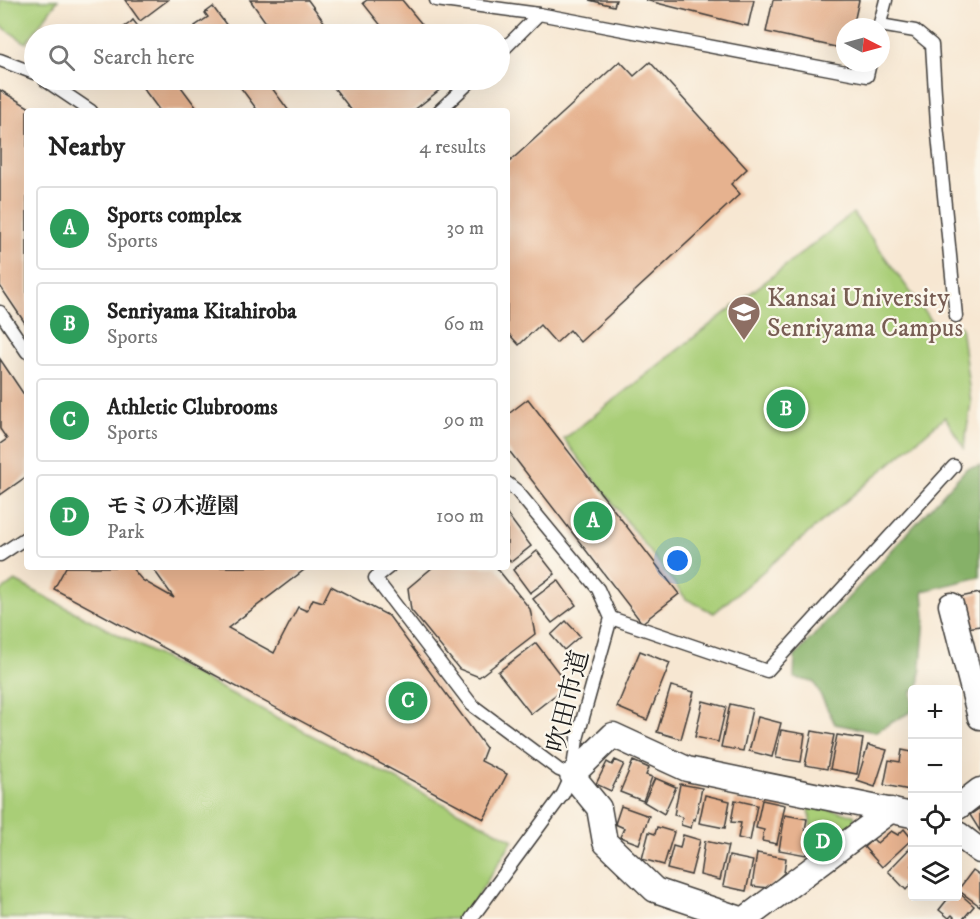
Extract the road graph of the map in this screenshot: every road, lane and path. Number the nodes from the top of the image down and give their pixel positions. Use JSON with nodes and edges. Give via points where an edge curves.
{"nodes":[{"id":1,"x":436,"y":0,"type":"edge"},
{"id":2,"x":885,"y":0,"type":"edge"},
{"id":3,"x":539,"y":14,"type":"junction"},
{"id":4,"x":881,"y":18,"type":"edge"},
{"id":5,"x":890,"y":28,"type":"edge"},
{"id":6,"x":510,"y":43,"type":"edge"},
{"id":7,"x":0,"y":60,"type":"edge"},
{"id":8,"x":24,"y":69,"type":"edge"},
{"id":9,"x":836,"y":70,"type":"edge"},
{"id":10,"x":846,"y":72,"type":"edge"},
{"id":11,"x":868,"y":72,"type":"edge"},
{"id":12,"x":60,"y":90,"type":"edge"},
{"id":13,"x":461,"y":90,"type":"edge"},
{"id":14,"x":87,"y":108,"type":"edge"},
{"id":15,"x":442,"y":108,"type":"edge"},
{"id":16,"x":0,"y":312,"type":"edge"},
{"id":17,"x":956,"y":316,"type":"dead end"},
{"id":18,"x":24,"y":348,"type":"edge"},
{"id":19,"x":954,"y":466,"type":"dead end"},
{"id":20,"x":510,"y":485,"type":"edge"},
{"id":21,"x":24,"y":539,"type":"edge"},
{"id":22,"x":0,"y":555,"type":"edge"},
{"id":23,"x":384,"y":570,"type":"edge"},
{"id":24,"x":951,"y":605,"type":"dead end"},
{"id":25,"x":611,"y":618,"type":"junction"},
{"id":26,"x":980,"y":717,"type":"edge"},
{"id":27,"x":572,"y":775,"type":"junction"},
{"id":28,"x":980,"y":790,"type":"edge"},
{"id":29,"x":962,"y":803,"type":"edge"},
{"id":30,"x":902,"y":813,"type":"edge"},
{"id":31,"x":962,"y":838,"type":"edge"},
{"id":32,"x":980,"y":851,"type":"edge"},
{"id":33,"x":471,"y":919,"type":"edge"},
{"id":34,"x":743,"y":919,"type":"edge"}],
"edges":[{"from":1,"to":3,"type":"lane"},
{"from":2,"to":4,"type":"lane"},
{"from":3,"to":6,"type":"lane"},
{"from":3,"to":9,"type":"lane"},
{"from":5,"to":17,"type":"lane","via":[[915,31],[932,45],[936,125]]},
{"from":7,"to":8,"type":"lane"},
{"from":10,"to":11,"type":"lane","via":[[867,76]]},
{"from":12,"to":14,"type":"lane"},
{"from":13,"to":15,"type":"lane"},
{"from":16,"to":18,"type":"lane"},
{"from":19,"to":25,"type":"lane","via":[[767,671]]},
{"from":20,"to":25,"type":"lane","via":[[598,589]]},
{"from":21,"to":22,"type":"lane"},
{"from":23,"to":27,"type":"lane","name":"吹田市道","via":[[375,578],[472,705],[559,770]]},
{"from":24,"to":26,"type":"street"},
{"from":25,"to":27,"type":"lane","name":"吹田市道","via":[[577,739]]},
{"from":27,"to":30,"type":"street","via":[[613,735],[687,769]]},
{"from":27,"to":33,"type":"lane","via":[[563,794]]},
{"from":27,"to":34,"type":"street","via":[[599,808],[605,842],[655,890]]},
{"from":28,"to":29,"type":"street"},
{"from":30,"to":34,"type":"street"},
{"from":31,"to":32,"type":"street"}]}
